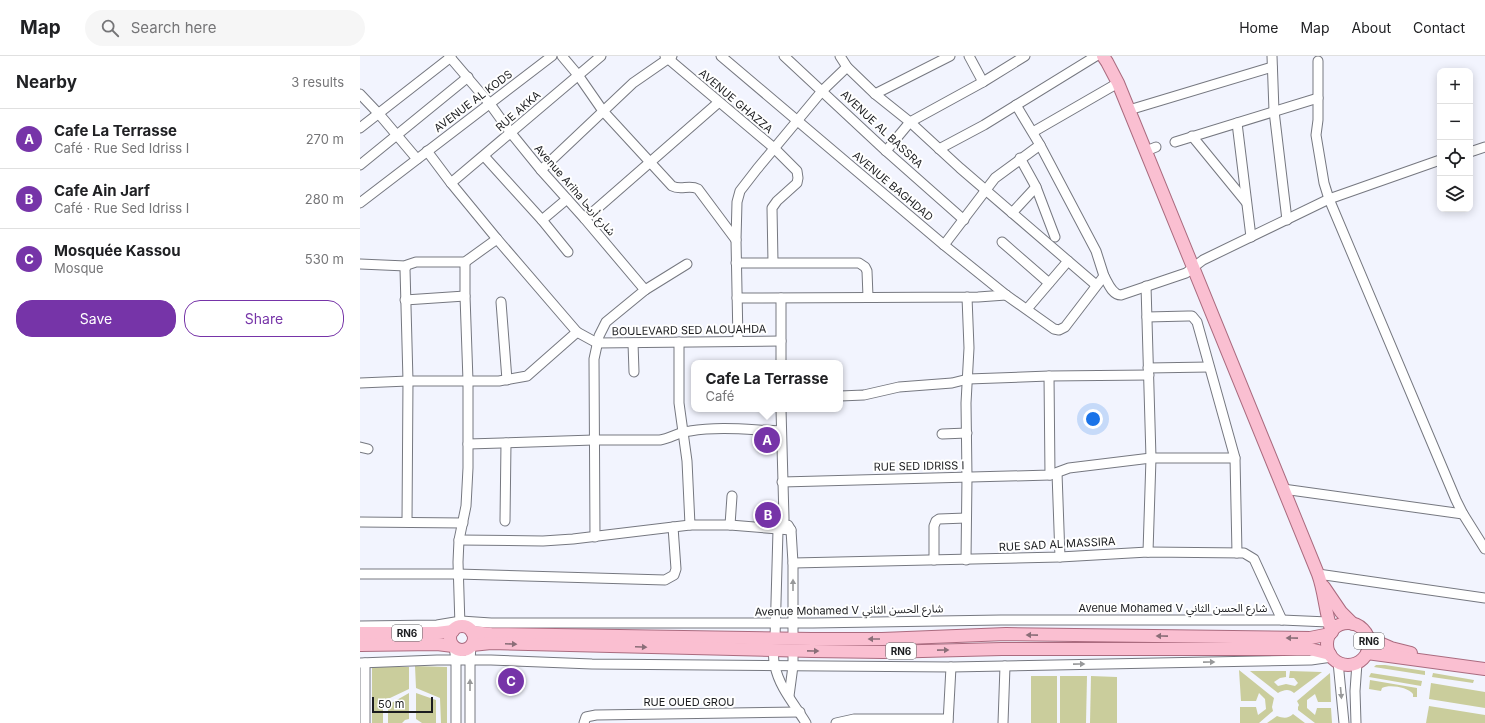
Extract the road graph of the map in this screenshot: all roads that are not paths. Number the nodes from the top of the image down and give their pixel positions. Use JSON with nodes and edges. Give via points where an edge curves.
{"nodes":[{"id":1,"x":552,"y":56,"type":"edge"},
{"id":2,"x":562,"y":56,"type":"edge"},
{"id":3,"x":601,"y":56,"type":"edge"},
{"id":4,"x":721,"y":56,"type":"edge"},
{"id":5,"x":784,"y":56,"type":"edge"},
{"id":6,"x":840,"y":56,"type":"edge"},
{"id":7,"x":950,"y":56,"type":"edge"},
{"id":8,"x":969,"y":56,"type":"edge"},
{"id":9,"x":1025,"y":56,"type":"edge"},
{"id":10,"x":1096,"y":56,"type":"edge"},
{"id":11,"x":1103,"y":56,"type":"edge"},
{"id":12,"x":1272,"y":56,"type":"edge"},
{"id":13,"x":450,"y":57,"type":"edge"},
{"id":14,"x":668,"y":57,"type":"edge"},
{"id":15,"x":1318,"y":61,"type":"dead end"},
{"id":16,"x":847,"y":67,"type":"junction"},
{"id":17,"x":1272,"y":67,"type":"junction"},
{"id":18,"x":578,"y":75,"type":"junction"},
{"id":19,"x":468,"y":77,"type":"junction"},
{"id":20,"x":983,"y":82,"type":"junction"},
{"id":21,"x":1118,"y":83,"type":"junction"},
{"id":22,"x":822,"y":91,"type":"junction"},
{"id":23,"x":360,"y":94,"type":"edge"},
{"id":24,"x":875,"y":94,"type":"junction"},
{"id":25,"x":1318,"y":98,"type":"junction"},
{"id":26,"x":720,"y":102,"type":"junction"},
{"id":27,"x":490,"y":104,"type":"junction"},
{"id":28,"x":1016,"y":105,"type":"junction"},
{"id":29,"x":603,"y":110,"type":"junction"},
{"id":30,"x":1129,"y":110,"type":"junction"},
{"id":31,"x":1274,"y":111,"type":"junction"},
{"id":32,"x":379,"y":114,"type":"junction"},
{"id":33,"x":797,"y":120,"type":"junction"},
{"id":34,"x":910,"y":122,"type":"junction"},
{"id":35,"x":1237,"y":123,"type":"junction"},
{"id":36,"x":360,"y":128,"type":"edge"},
{"id":37,"x":1033,"y":132,"type":"junction"},
{"id":38,"x":511,"y":133,"type":"junction"},
{"id":39,"x":396,"y":135,"type":"junction"},
{"id":40,"x":1192,"y":136,"type":"junction"},
{"id":41,"x":1175,"y":142,"type":"dead end"},
{"id":42,"x":1040,"y":145,"type":"junction"},
{"id":43,"x":1485,"y":147,"type":"edge"},
{"id":44,"x":774,"y":148,"type":"junction"},
{"id":45,"x":939,"y":149,"type":"junction"},
{"id":46,"x":427,"y":151,"type":"junction"},
{"id":47,"x":886,"y":151,"type":"junction"},
{"id":48,"x":1473,"y":151,"type":"edge"},
{"id":49,"x":484,"y":156,"type":"junction"},
{"id":50,"x":1020,"y":158,"type":"junction"},
{"id":51,"x":417,"y":159,"type":"junction"},
{"id":52,"x":1437,"y":161,"type":"edge"},
{"id":53,"x":650,"y":162,"type":"junction"},
{"id":54,"x":360,"y":165,"type":"edge"},
{"id":55,"x":541,"y":170,"type":"junction"},
{"id":56,"x":451,"y":183,"type":"junction"},
{"id":57,"x":1036,"y":187,"type":"junction"},
{"id":58,"x":986,"y":190,"type":"junction"},
{"id":59,"x":567,"y":199,"type":"junction"},
{"id":60,"x":1329,"y":199,"type":"junction"},
{"id":61,"x":1246,"y":202,"type":"junction"},
{"id":62,"x":360,"y":203,"type":"edge"},
{"id":63,"x":1012,"y":213,"type":"junction"},
{"id":64,"x":585,"y":219,"type":"junction"},
{"id":65,"x":542,"y":220,"type":"junction"},
{"id":66,"x":964,"y":220,"type":"junction"},
{"id":67,"x":1287,"y":220,"type":"junction"},
{"id":68,"x":1055,"y":237,"type":"dead end"},
{"id":69,"x":1251,"y":237,"type":"junction"},
{"id":70,"x":497,"y":239,"type":"junction"},
{"id":71,"x":736,"y":240,"type":"junction"},
{"id":72,"x":1002,"y":242,"type":"dead end"},
{"id":73,"x":944,"y":245,"type":"junction"},
{"id":74,"x":568,"y":252,"type":"dead end"},
{"id":75,"x":1068,"y":261,"type":"junction"},
{"id":76,"x":465,"y":262,"type":"junction"},
{"id":77,"x":773,"y":262,"type":"junction"},
{"id":78,"x":736,"y":263,"type":"junction"},
{"id":79,"x":360,"y":264,"type":"edge"},
{"id":80,"x":687,"y":264,"type":"dead end"},
{"id":81,"x":406,"y":266,"type":"junction"},
{"id":82,"x":1194,"y":268,"type":"junction"},
{"id":83,"x":1104,"y":276,"type":"junction"},
{"id":84,"x":1049,"y":283,"type":"junction"},
{"id":85,"x":1096,"y":286,"type":"junction"},
{"id":86,"x":1146,"y":286,"type":"junction"},
{"id":87,"x":645,"y":290,"type":"junction"},
{"id":88,"x":1006,"y":295,"type":"junction"},
{"id":89,"x":465,"y":296,"type":"junction"},
{"id":90,"x":967,"y":297,"type":"junction"},
{"id":91,"x":737,"y":298,"type":"junction"},
{"id":92,"x":781,"y":298,"type":"junction"},
{"id":93,"x":868,"y":298,"type":"junction"},
{"id":94,"x":405,"y":300,"type":"junction"},
{"id":95,"x":501,"y":302,"type":"dead end"},
{"id":96,"x":1027,"y":309,"type":"junction"},
{"id":97,"x":1147,"y":317,"type":"junction"},
{"id":98,"x":577,"y":332,"type":"junction"},
{"id":99,"x":738,"y":341,"type":"junction"},
{"id":100,"x":780,"y":341,"type":"junction"},
{"id":101,"x":633,"y":342,"type":"junction"},
{"id":102,"x":679,"y":342,"type":"junction"},
{"id":103,"x":597,"y":343,"type":"junction"},
{"id":104,"x":781,"y":360,"type":"edge"},
{"id":105,"x":1208,"y":367,"type":"junction"},
{"id":106,"x":634,"y":372,"type":"dead end"},
{"id":107,"x":1148,"y":372,"type":"junction"},
{"id":108,"x":1049,"y":376,"type":"junction"},
{"id":109,"x":968,"y":379,"type":"junction"},
{"id":110,"x":507,"y":380,"type":"junction"},
{"id":111,"x":408,"y":381,"type":"junction"},
{"id":112,"x":468,"y":381,"type":"junction"},
{"id":113,"x":360,"y":383,"type":"edge"},
{"id":114,"x":843,"y":396,"type":"edge"},
{"id":115,"x":781,"y":412,"type":"edge"},
{"id":116,"x":781,"y":431,"type":"junction"},
{"id":117,"x":682,"y":432,"type":"junction"},
{"id":118,"x":967,"y":433,"type":"junction"},
{"id":119,"x":942,"y":434,"type":"dead end"},
{"id":120,"x":594,"y":440,"type":"junction"},
{"id":121,"x":506,"y":443,"type":"junction"},
{"id":122,"x":468,"y":444,"type":"junction"},
{"id":123,"x":1151,"y":458,"type":"junction"},
{"id":124,"x":1235,"y":458,"type":"junction"},
{"id":125,"x":1053,"y":474,"type":"junction"},
{"id":126,"x":967,"y":477,"type":"junction"},
{"id":127,"x":782,"y":482,"type":"junction"},
{"id":128,"x":1283,"y":489,"type":"junction"},
{"id":129,"x":732,"y":496,"type":"dead end"},
{"id":130,"x":1463,"y":514,"type":"junction"},
{"id":131,"x":966,"y":518,"type":"junction"},
{"id":132,"x":784,"y":519,"type":"junction"},
{"id":133,"x":505,"y":521,"type":"dead end"},
{"id":134,"x":360,"y":522,"type":"edge"},
{"id":135,"x":407,"y":522,"type":"junction"},
{"id":136,"x":463,"y":523,"type":"junction"},
{"id":137,"x":690,"y":525,"type":"junction"},
{"id":138,"x":730,"y":525,"type":"junction"},
{"id":139,"x":673,"y":527,"type":"junction"},
{"id":140,"x":778,"y":530,"type":"junction"},
{"id":141,"x":791,"y":530,"type":"junction"},
{"id":142,"x":1237,"y":532,"type":"junction"},
{"id":143,"x":595,"y":537,"type":"junction"},
{"id":144,"x":459,"y":540,"type":"junction"},
{"id":145,"x":1485,"y":549,"type":"edge"},
{"id":146,"x":1148,"y":552,"type":"junction"},
{"id":147,"x":1237,"y":553,"type":"junction"},
{"id":148,"x":1250,"y":556,"type":"junction"},
{"id":149,"x":1060,"y":557,"type":"junction"},
{"id":150,"x":934,"y":560,"type":"junction"},
{"id":151,"x":966,"y":560,"type":"junction"},
{"id":152,"x":793,"y":563,"type":"junction"},
{"id":153,"x":360,"y":574,"type":"edge"},
{"id":154,"x":457,"y":574,"type":"junction"},
{"id":155,"x":1320,"y":580,"type":"junction"},
{"id":156,"x":1485,"y":598,"type":"edge"},
{"id":157,"x":1282,"y":620,"type":"junction"},
{"id":158,"x":775,"y":623,"type":"junction"},
{"id":159,"x":793,"y":623,"type":"junction"},
{"id":160,"x":1352,"y":624,"type":"junction"},
{"id":161,"x":360,"y":626,"type":"edge"},
{"id":162,"x":458,"y":626,"type":"junction"},
{"id":163,"x":1332,"y":628,"type":"junction"},
{"id":164,"x":472,"y":632,"type":"junction"},
{"id":165,"x":360,"y":633,"type":"edge"},
{"id":166,"x":775,"y":638,"type":"junction"},
{"id":167,"x":793,"y":638,"type":"junction"},
{"id":168,"x":1368,"y":638,"type":"junction"},
{"id":169,"x":360,"y":645,"type":"edge"},
{"id":170,"x":453,"y":646,"type":"junction"},
{"id":171,"x":471,"y":646,"type":"junction"},
{"id":172,"x":773,"y":650,"type":"junction"},
{"id":173,"x":793,"y":651,"type":"junction"},
{"id":174,"x":1367,"y":653,"type":"junction"},
{"id":175,"x":1333,"y":658,"type":"junction"},
{"id":176,"x":470,"y":660,"type":"junction"},
{"id":177,"x":456,"y":661,"type":"junction"},
{"id":178,"x":362,"y":663,"type":"edge"},
{"id":179,"x":1357,"y":663,"type":"junction"},
{"id":180,"x":1454,"y":664,"type":"junction"},
{"id":181,"x":774,"y":666,"type":"junction"},
{"id":182,"x":793,"y":666,"type":"junction"},
{"id":183,"x":1005,"y":666,"type":"junction"},
{"id":184,"x":951,"y":667,"type":"junction"},
{"id":185,"x":1485,"y":669,"type":"edge"},
{"id":186,"x":789,"y":697,"type":"junction"},
{"id":187,"x":363,"y":699,"type":"edge"},
{"id":188,"x":800,"y":712,"type":"junction"},
{"id":189,"x":948,"y":721,"type":"edge"},
{"id":190,"x":366,"y":723,"type":"edge"},
{"id":191,"x":456,"y":723,"type":"edge"},
{"id":192,"x":470,"y":723,"type":"edge"},
{"id":193,"x":584,"y":723,"type":"edge"},
{"id":194,"x":806,"y":723,"type":"edge"},
{"id":195,"x":836,"y":723,"type":"edge"},
{"id":196,"x":1003,"y":723,"type":"edge"},
{"id":197,"x":1344,"y":723,"type":"edge"},
{"id":198,"x":1356,"y":723,"type":"edge"}],
"edges":[{"from":1,"to":27,"type":"street","name":"AVENUE AL KODS"},
{"from":2,"to":18,"type":"street"},
{"from":3,"to":18,"type":"street","name":"RUE AKKA"},
{"from":4,"to":33,"type":"street","name":"AVENUE BAGHDAD"},
{"from":5,"to":22,"type":"street","name":"AVENUE AL BASSRA"},
{"from":6,"to":16,"type":"street"},
{"from":7,"to":24,"type":"street"},
{"from":8,"to":20,"type":"street"},
{"from":9,"to":20,"type":"street"},
{"from":10,"to":28,"type":"street"},
{"from":11,"to":21,"type":"main road"},
{"from":12,"to":17,"type":"street"},
{"from":13,"to":19,"type":"street","name":"Avenue Ariha شارع أريحا"},
{"from":13,"to":32,"type":"street"},
{"from":14,"to":26,"type":"street","name":"AVENUE GHAZZA"},
{"from":14,"to":29,"type":"street"},
{"from":15,"to":25,"type":"street"},
{"from":16,"to":22,"type":"street"},
{"from":16,"to":24,"type":"street"},
{"from":17,"to":30,"type":"street"},
{"from":17,"to":31,"type":"street"},
{"from":18,"to":29,"type":"street"},
{"from":18,"to":38,"type":"street","name":"RUE AKKA"},
{"from":19,"to":27,"type":"street","name":"Avenue Ariha شارع أريحا"},
{"from":19,"to":39,"type":"street"},
{"from":20,"to":34,"type":"street"},
{"from":21,"to":30,"type":"main road"},
{"from":21,"to":37,"type":"street"},
{"from":22,"to":33,"type":"street"},
{"from":22,"to":47,"type":"street","name":"AVENUE AL BASSRA"},
{"from":23,"to":32,"type":"street"},
{"from":24,"to":34,"type":"street"},
{"from":25,"to":31,"type":"street"},
{"from":25,"to":60,"type":"street","via":[[1316,135]]},
{"from":26,"to":44,"type":"street","name":"AVENUE GHAZZA"},
{"from":26,"to":53,"type":"street"},
{"from":27,"to":38,"type":"street","name":"Avenue Ariha شارع أريحا"},
{"from":27,"to":46,"type":"street","name":"AVENUE AL KODS"},
{"from":28,"to":37,"type":"street"},
{"from":28,"to":45,"type":"street"},
{"from":29,"to":53,"type":"street"},
{"from":29,"to":55,"type":"street"},
{"from":30,"to":82,"type":"main road","via":[[1151,149]]},
{"from":31,"to":35,"type":"street"},
{"from":31,"to":67,"type":"street"},
{"from":32,"to":36,"type":"street"},
{"from":32,"to":39,"type":"street"},
{"from":33,"to":44,"type":"street"},
{"from":33,"to":73,"type":"street","name":"AVENUE BAGHDAD"},
{"from":34,"to":45,"type":"street"},
{"from":34,"to":47,"type":"street"},
{"from":35,"to":40,"type":"street"},
{"from":35,"to":61,"type":"street"},
{"from":37,"to":42,"type":"street"},
{"from":38,"to":49,"type":"street","name":"RUE AKKA"},
{"from":38,"to":55,"type":"street","name":"Avenue Ariha شارع أريحا"},
{"from":39,"to":51,"type":"street"},
{"from":39,"to":54,"type":"street"},
{"from":40,"to":41,"type":"street"},
{"from":40,"to":61,"type":"street"},
{"from":42,"to":50,"type":"street"},
{"from":42,"to":83,"type":"street","via":[[1096,251]]},
{"from":43,"to":48,"type":"street"},
{"from":44,"to":71,"type":"street","via":[[740,191],[737,202]]},
{"from":44,"to":77,"type":"street","name":"AVENUE GHAZZA","via":[[794,168],[798,178],[797,183],[777,200],[772,208]]},
{"from":45,"to":58,"type":"street"},
{"from":46,"to":51,"type":"street","name":"AVENUE AL KODS"},
{"from":46,"to":56,"type":"street"},
{"from":47,"to":66,"type":"street","name":"AVENUE AL BASSRA"},
{"from":49,"to":56,"type":"street","name":"RUE AKKA"},
{"from":49,"to":65,"type":"street"},
{"from":50,"to":57,"type":"street"},
{"from":50,"to":58,"type":"street","via":[[995,178]]},
{"from":51,"to":62,"type":"street","name":"AVENUE AL KODS"},
{"from":52,"to":60,"type":"street"},
{"from":53,"to":64,"type":"street"},
{"from":53,"to":71,"type":"street","via":[[672,186],[698,188]]},
{"from":55,"to":59,"type":"street","name":"Avenue Ariha شارع أريحا"},
{"from":56,"to":70,"type":"street"},
{"from":57,"to":63,"type":"street"},
{"from":57,"to":68,"type":"street"},
{"from":58,"to":63,"type":"street"},
{"from":58,"to":66,"type":"street"},
{"from":59,"to":64,"type":"street","name":"Avenue Ariha شارع أريحا"},
{"from":59,"to":65,"type":"street"},
{"from":60,"to":67,"type":"street"},
{"from":60,"to":130,"type":"street"},
{"from":61,"to":69,"type":"street"},
{"from":63,"to":75,"type":"street"},
{"from":64,"to":87,"type":"street","name":"Avenue Ariha شارع أريحا"},
{"from":65,"to":74,"type":"street"},
{"from":66,"to":73,"type":"street"},
{"from":67,"to":69,"type":"street"},
{"from":69,"to":82,"type":"street","via":[[1203,260]]},
{"from":70,"to":76,"type":"street"},
{"from":70,"to":98,"type":"street"},
{"from":71,"to":78,"type":"street"},
{"from":72,"to":84,"type":"street"},
{"from":73,"to":88,"type":"street","name":"AVENUE BAGHDAD"},
{"from":75,"to":84,"type":"street"},
{"from":75,"to":85,"type":"street"},
{"from":76,"to":81,"type":"street","via":[[416,262]]},
{"from":76,"to":89,"type":"street"},
{"from":77,"to":78,"type":"street"},
{"from":77,"to":93,"type":"street","via":[[859,263],[866,267]]},
{"from":78,"to":91,"type":"street"},
{"from":79,"to":81,"type":"street"},
{"from":80,"to":87,"type":"street"},
{"from":81,"to":94,"type":"street"},
{"from":82,"to":86,"type":"street"},
{"from":82,"to":128,"type":"main road"},
{"from":83,"to":85,"type":"street"},
{"from":83,"to":86,"type":"street","via":[[1117,295]]},
{"from":84,"to":96,"type":"street"},
{"from":85,"to":96,"type":"street","name":"AVENUE BAGHDAD","via":[[1065,327],[1059,330]]},
{"from":86,"to":97,"type":"street"},
{"from":87,"to":103,"type":"street","via":[[606,322]]},
{"from":88,"to":90,"type":"street"},
{"from":88,"to":96,"type":"street","name":"AVENUE BAGHDAD"},
{"from":89,"to":94,"type":"street"},
{"from":89,"to":112,"type":"street"},
{"from":90,"to":93,"type":"street"},
{"from":90,"to":109,"type":"street"},
{"from":91,"to":92,"type":"street"},
{"from":91,"to":99,"type":"street"},
{"from":92,"to":93,"type":"street"},
{"from":92,"to":100,"type":"street"},
{"from":94,"to":111,"type":"street"},
{"from":95,"to":110,"type":"street"},
{"from":97,"to":105,"type":"street","via":[[1195,318]]},
{"from":97,"to":107,"type":"street"},
{"from":98,"to":103,"type":"street"},
{"from":98,"to":110,"type":"street","via":[[527,376]]},
{"from":99,"to":100,"type":"street","name":"BOULEVARD SED ALOUAHDA"},
{"from":99,"to":102,"type":"street","name":"BOULEVARD SED ALOUAHDA"},
{"from":100,"to":104,"type":"street"},
{"from":101,"to":102,"type":"street","name":"BOULEVARD SED ALOUAHDA"},
{"from":101,"to":103,"type":"street","name":"BOULEVARD SED ALOUAHDA"},
{"from":101,"to":106,"type":"street"},
{"from":102,"to":117,"type":"street","via":[[679,403]]},
{"from":103,"to":120,"type":"street","via":[[594,359]]},
{"from":105,"to":107,"type":"street"},
{"from":105,"to":124,"type":"street"},
{"from":107,"to":108,"type":"street"},
{"from":107,"to":123,"type":"street"},
{"from":108,"to":109,"type":"street"},
{"from":108,"to":125,"type":"street"},
{"from":109,"to":114,"type":"street"},
{"from":109,"to":118,"type":"street"},
{"from":110,"to":112,"type":"street"},
{"from":111,"to":112,"type":"street"},
{"from":111,"to":113,"type":"street"},
{"from":111,"to":135,"type":"street"},
{"from":112,"to":122,"type":"street"},
{"from":115,"to":116,"type":"street"},
{"from":116,"to":117,"type":"street","via":[[726,429]]},
{"from":116,"to":127,"type":"street"},
{"from":117,"to":120,"type":"street","via":[[660,440]]},
{"from":117,"to":137,"type":"street","via":[[687,461]]},
{"from":118,"to":119,"type":"street"},
{"from":118,"to":126,"type":"street"},
{"from":120,"to":121,"type":"street"},
{"from":120,"to":143,"type":"street"},
{"from":121,"to":122,"type":"street"},
{"from":121,"to":133,"type":"street"},
{"from":122,"to":136,"type":"street","via":[[468,489]]},
{"from":123,"to":124,"type":"street","name":"RUE SED IDRISS I"},
{"from":123,"to":125,"type":"street","name":"RUE SED IDRISS I","via":[[1069,468]]},
{"from":123,"to":146,"type":"street"},
{"from":124,"to":142,"type":"street"},
{"from":125,"to":126,"type":"street","name":"RUE SED IDRISS I"},
{"from":125,"to":149,"type":"street"},
{"from":126,"to":127,"type":"street","name":"RUE SED IDRISS I"},
{"from":126,"to":131,"type":"street"},
{"from":127,"to":132,"type":"street"},
{"from":128,"to":130,"type":"street"},
{"from":128,"to":155,"type":"main road"},
{"from":129,"to":138,"type":"street"},
{"from":130,"to":145,"type":"street"},
{"from":131,"to":150,"type":"street","via":[[936,521]]},
{"from":131,"to":151,"type":"street"},
{"from":132,"to":140,"type":"street"},
{"from":132,"to":141,"type":"street"},
{"from":134,"to":135,"type":"street"},
{"from":135,"to":136,"type":"street"},
{"from":136,"to":144,"type":"street"},
{"from":137,"to":138,"type":"street"},
{"from":137,"to":139,"type":"street"},
{"from":138,"to":140,"type":"street"},
{"from":139,"to":143,"type":"street"},
{"from":139,"to":154,"type":"street","via":[[676,569],[674,575],[665,580]]},
{"from":140,"to":141,"type":"street"},
{"from":140,"to":158,"type":"street"},
{"from":141,"to":152,"type":"street"},
{"from":142,"to":147,"type":"street"},
{"from":142,"to":148,"type":"street"},
{"from":143,"to":144,"type":"street","via":[[543,541]]},
{"from":144,"to":154,"type":"street"},
{"from":146,"to":147,"type":"street","name":"RUE SAD AL MASSIRA"},
{"from":146,"to":149,"type":"street","name":"RUE SAD AL MASSIRA"},
{"from":147,"to":148,"type":"street","name":"RUE SAD AL MASSIRA"},
{"from":148,"to":157,"type":"street","via":[[1254,559]]},
{"from":149,"to":151,"type":"street","name":"RUE SAD AL MASSIRA"},
{"from":150,"to":151,"type":"street","name":"RUE SAD AL MASSIRA"},
{"from":150,"to":152,"type":"street","name":"RUE SAD AL MASSIRA"},
{"from":159,"to":152,"type":"street","one_way":true},
{"from":153,"to":154,"type":"street"},
{"from":154,"to":162,"type":"street"},
{"from":155,"to":156,"type":"street"},
{"from":155,"to":160,"type":"main road"},
{"from":155,"to":163,"type":"main road"},
{"from":157,"to":159,"type":"street","name":"Avenue Mohamed V شارع الحسن الثاني"},
{"from":157,"to":163,"type":"street","name":"Avenue Mohamed V شارع الحسن الثاني"},
{"from":158,"to":159,"type":"street","name":"Avenue Mohamed V شارع الحسن الثاني"},
{"from":158,"to":162,"type":"street","name":"Avenue Mohamed V شارع الحسن الثاني","via":[[491,623]]},
{"from":158,"to":166,"type":"street"},
{"from":159,"to":167,"type":"street"},
{"from":160,"to":163,"type":"main road","number":"RN6"},
{"from":160,"to":168,"type":"main road","number":"RN6","via":[[1362,629]]},
{"from":161,"to":162,"type":"street","name":"Avenue Mohamed V شارع الحسن الثاني"},
{"from":162,"to":164,"type":"main road","number":"RN6","via":[[467,627]]},
{"from":162,"to":165,"type":"main road","number":"RN6","via":[[437,633]]},
{"from":162,"to":170,"type":"main road","via":[[450,638]]},
{"from":163,"to":167,"type":"main road","number":"RN6","one_way":true,"via":[[1310,638],[1006,634],[882,639]]},
{"from":163,"to":175,"type":"main road","via":[[1328,647]]},
{"from":164,"to":166,"type":"main road","number":"RN6"},
{"from":164,"to":171,"type":"main road","via":[[474,638]]},
{"from":166,"to":167,"type":"main road","number":"RN6"},
{"from":168,"to":174,"type":"main road","number":"RN6"},
{"from":168,"to":180,"type":"main road","number":"RN6","via":[[1391,648]]},
{"from":169,"to":170,"type":"main road","number":"RN6"},
{"from":170,"to":171,"type":"main road","number":"RN6","via":[[464,650]]},
{"from":170,"to":177,"type":"street"},
{"from":171,"to":172,"type":"main road","number":"RN6","one_way":true,"via":[[492,643]]},
{"from":171,"to":176,"type":"street"},
{"from":172,"to":173,"type":"main road","number":"RN6"},
{"from":172,"to":181,"type":"street"},
{"from":173,"to":175,"type":"main road","number":"RN6","one_way":true,"via":[[1310,650]]},
{"from":173,"to":182,"type":"street"},
{"from":174,"to":179,"type":"main road","number":"RN6"},
{"from":174,"to":180,"type":"main road","number":"RN6"},
{"from":175,"to":179,"type":"main road","number":"RN6","via":[[1344,664]]},
{"from":183,"to":175,"type":"street","one_way":true},
{"from":175,"to":197,"type":"street","one_way":true},
{"from":176,"to":177,"type":"street"},
{"from":176,"to":181,"type":"street"},
{"from":192,"to":176,"type":"street","one_way":true},
{"from":177,"to":178,"type":"street"},
{"from":177,"to":191,"type":"street"},
{"from":178,"to":187,"type":"street"},
{"from":179,"to":198,"type":"street"},
{"from":180,"to":185,"type":"main road","number":"RN6"},
{"from":181,"to":182,"type":"street"},
{"from":181,"to":186,"type":"street"},
{"from":182,"to":184,"type":"street"},
{"from":182,"to":186,"type":"street"},
{"from":183,"to":184,"type":"street"},
{"from":183,"to":196,"type":"street"},
{"from":184,"to":189,"type":"street"},
{"from":186,"to":188,"type":"street"},
{"from":187,"to":190,"type":"street"},
{"from":188,"to":193,"type":"street","name":"RUE OUED GROU","via":[[596,715],[586,717]]},
{"from":188,"to":194,"type":"street"},
{"from":189,"to":195,"type":"street","via":[[868,719]]}]}
